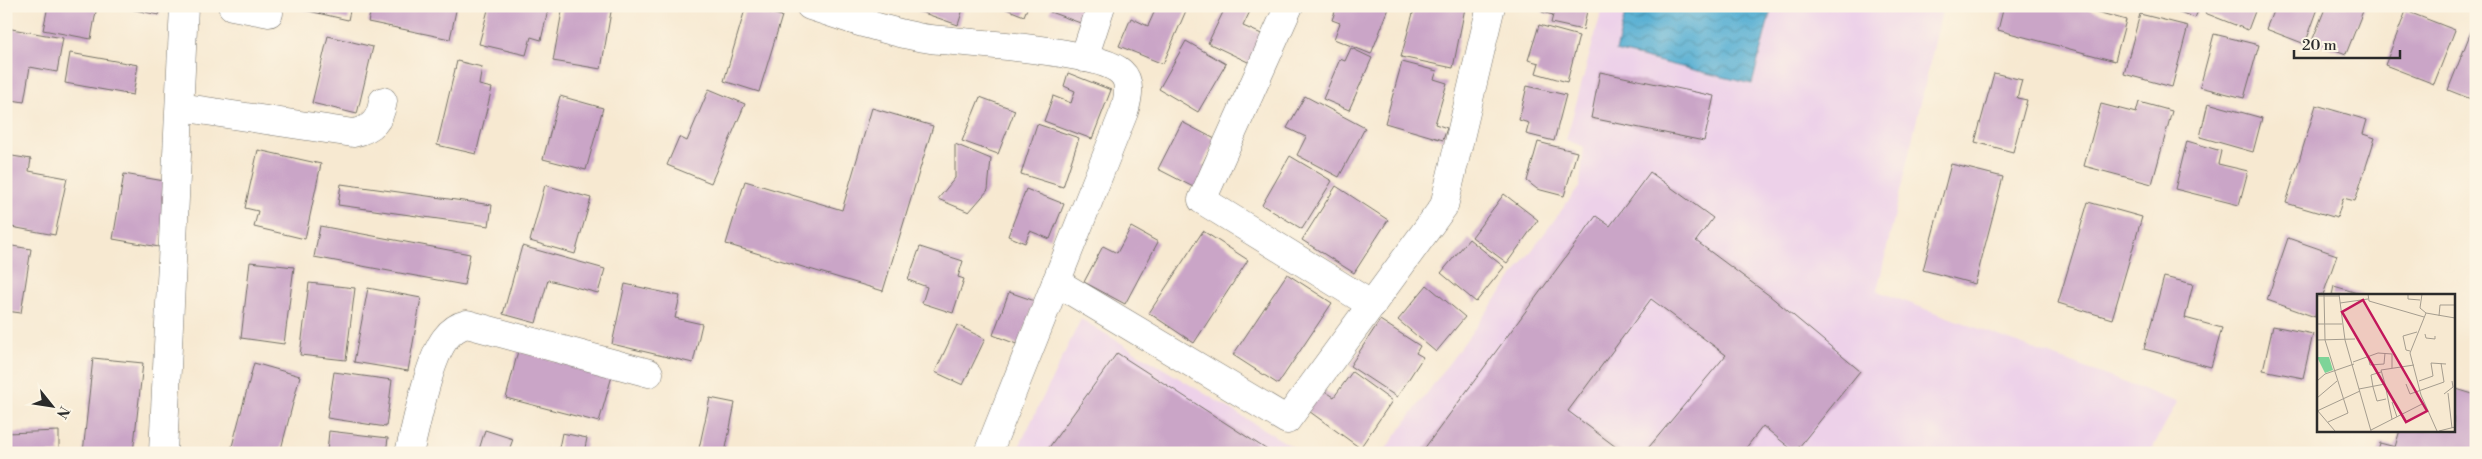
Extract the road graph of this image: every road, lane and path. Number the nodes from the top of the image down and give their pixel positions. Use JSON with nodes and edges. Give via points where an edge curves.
{"nodes":[{"id":1,"x":184,"y":6,"type":"edge"},
{"id":2,"x":232,"y":6,"type":"edge"},
{"id":3,"x":810,"y":6,"type":"edge"},
{"id":4,"x":1101,"y":6,"type":"edge"},
{"id":5,"x":1289,"y":6,"type":"edge"},
{"id":6,"x":1490,"y":6,"type":"edge"},
{"id":7,"x":269,"y":13,"type":"dead end"},
{"id":8,"x":855,"y":13,"type":"edge"},
{"id":9,"x":1084,"y":58,"type":"junction"},
{"id":10,"x":383,"y":101,"type":"dead end"},
{"id":11,"x":180,"y":107,"type":"junction"},
{"id":12,"x":1056,"y":282,"type":"junction"},
{"id":13,"x":1372,"y":305,"type":"junction"},
{"id":14,"x":649,"y":373,"type":"dead end"},
{"id":15,"x":163,"y":453,"type":"edge"},
{"id":16,"x":409,"y":453,"type":"edge"},
{"id":17,"x":988,"y":453,"type":"edge"}],
"edges":[{"from":1,"to":11,"type":"street"},
{"from":2,"to":7,"type":"street"},
{"from":3,"to":8,"type":"street"},
{"from":4,"to":9,"type":"street"},
{"from":5,"to":13,"type":"street","via":[[1202,200]]},
{"from":6,"to":13,"type":"street","via":[[1444,206]]},
{"from":8,"to":9,"type":"street","via":[[929,39]]},
{"from":9,"to":12,"type":"street","via":[[1106,63],[1121,72],[1128,85],[1127,101]]},
{"from":10,"to":11,"type":"street","via":[[379,118],[373,126],[353,132]]},
{"from":11,"to":15,"type":"street"},
{"from":12,"to":13,"type":"street","via":[[1287,420]]},
{"from":12,"to":17,"type":"street"},
{"from":14,"to":16,"type":"street","via":[[467,324],[458,326],[440,349]]}]}
